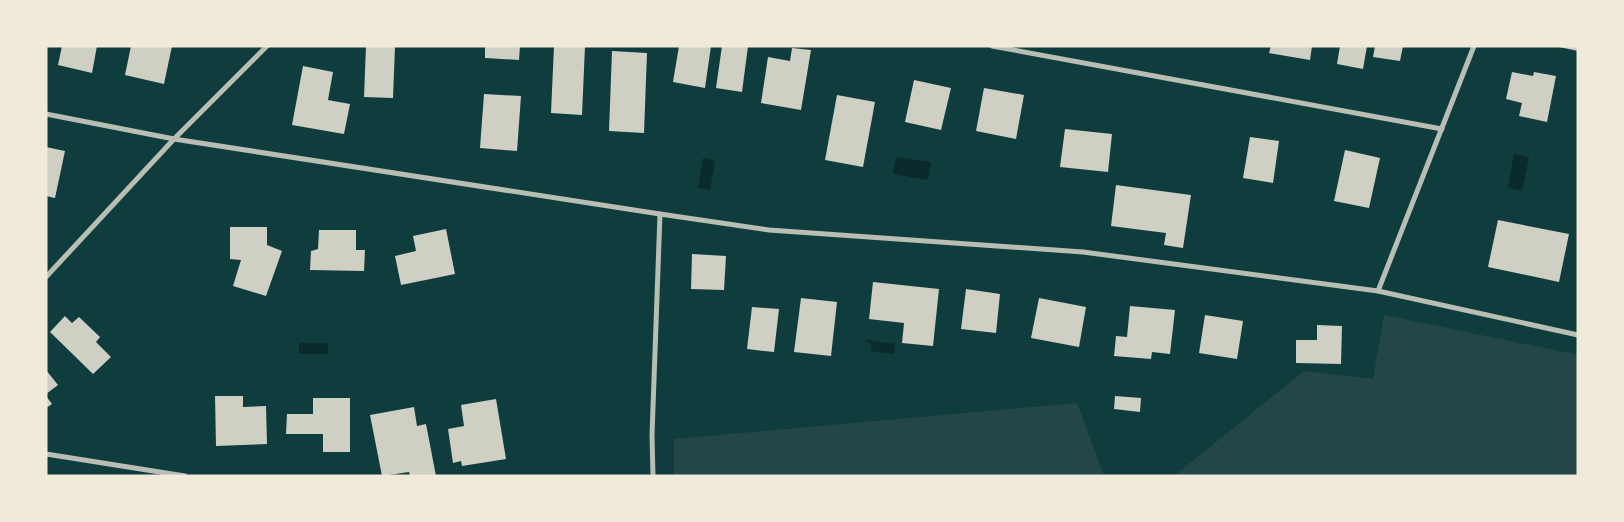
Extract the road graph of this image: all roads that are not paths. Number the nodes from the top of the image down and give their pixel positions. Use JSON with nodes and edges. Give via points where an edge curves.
{"nodes":[{"id":1,"x":267,"y":46,"type":"edge"},
{"id":2,"x":992,"y":46,"type":"edge"},
{"id":3,"x":1474,"y":46,"type":"edge"},
{"id":4,"x":46,"y":114,"type":"edge"},
{"id":5,"x":1442,"y":129,"type":"junction"},
{"id":6,"x":174,"y":139,"type":"junction"},
{"id":7,"x":660,"y":214,"type":"junction"},
{"id":8,"x":46,"y":277,"type":"edge"},
{"id":9,"x":1378,"y":291,"type":"junction"},
{"id":10,"x":1578,"y":335,"type":"edge"},
{"id":11,"x":46,"y":454,"type":"edge"},
{"id":12,"x":185,"y":476,"type":"edge"},
{"id":13,"x":653,"y":476,"type":"edge"}],
"edges":[{"from":1,"to":6,"type":"street"},
{"from":2,"to":5,"type":"street"},
{"from":3,"to":5,"type":"street"},
{"from":4,"to":6,"type":"street"},
{"from":5,"to":9,"type":"street"},
{"from":6,"to":7,"type":"street"},
{"from":6,"to":8,"type":"street"},
{"from":7,"to":9,"type":"street","via":[[769,230],[1083,252]]},
{"from":7,"to":13,"type":"street"},
{"from":9,"to":10,"type":"street"},
{"from":11,"to":12,"type":"street"}]}
